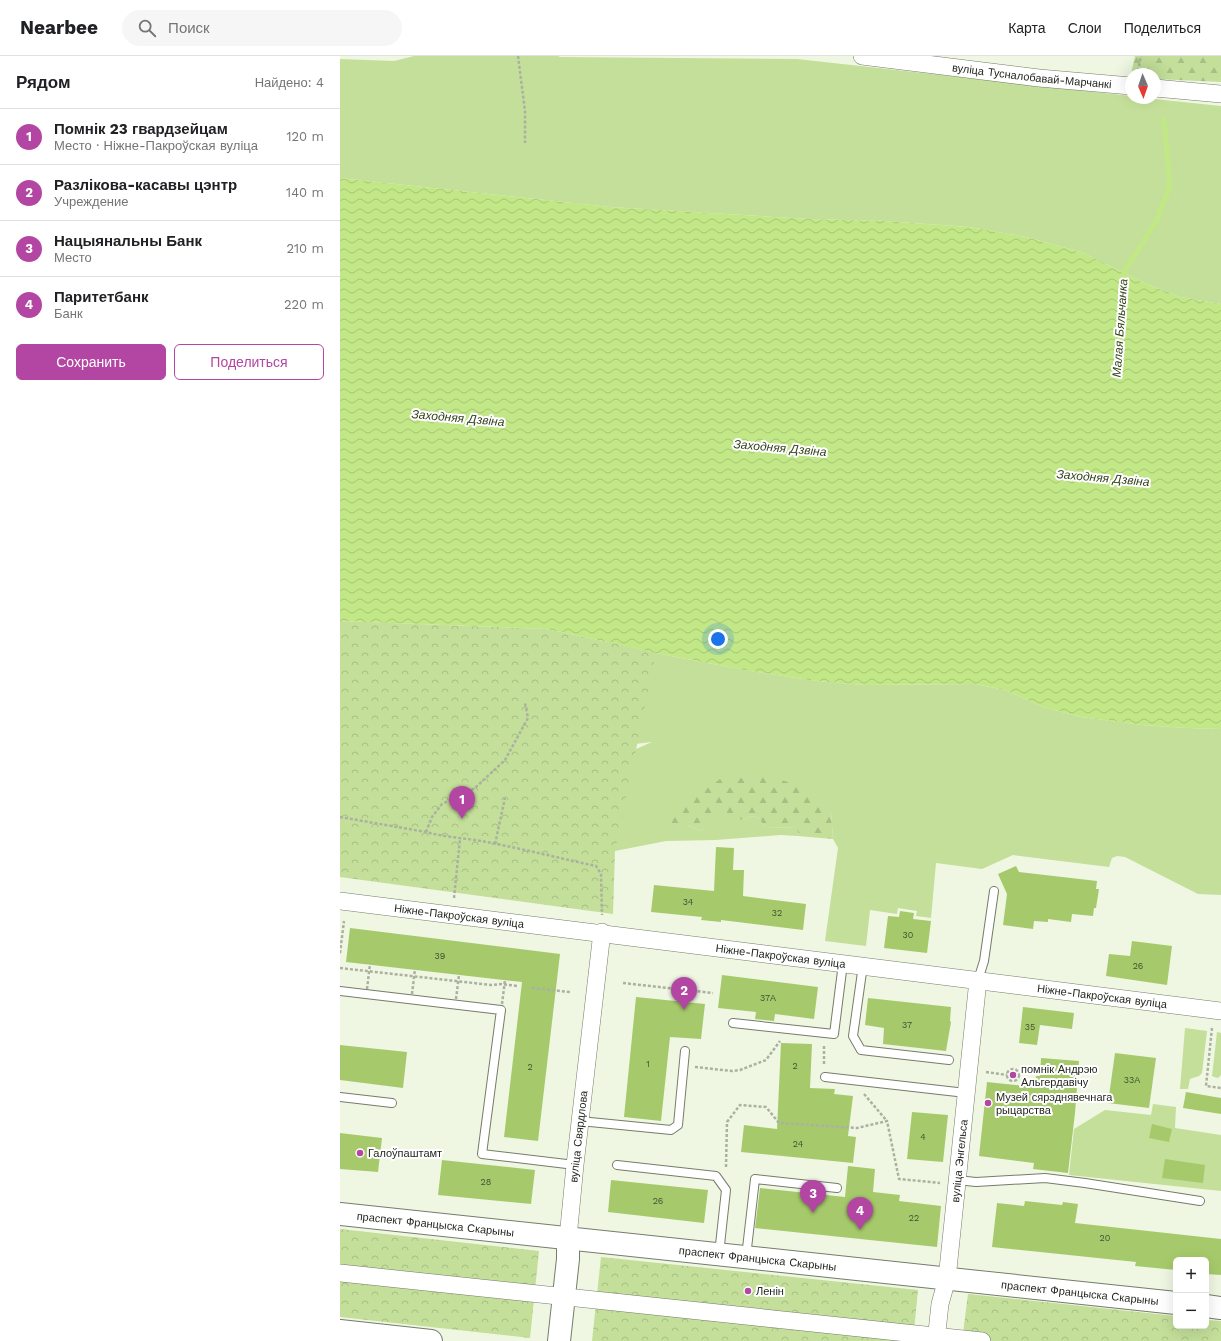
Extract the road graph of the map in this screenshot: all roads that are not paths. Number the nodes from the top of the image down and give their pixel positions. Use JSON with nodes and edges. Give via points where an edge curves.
{"nodes":[{"id":1,"x":862,"y":56,"type":"edge"},
{"id":2,"x":1125,"y":85,"type":"edge"},
{"id":3,"x":1161,"y":89,"type":"edge"},
{"id":4,"x":1221,"y":94,"type":"edge"},
{"id":5,"x":994,"y":891,"type":"dead end"},
{"id":6,"x":340,"y":901,"type":"edge"},
{"id":7,"x":602,"y":932,"type":"junction"},
{"id":8,"x":843,"y":963,"type":"junction"},
{"id":9,"x":863,"y":965,"type":"junction"},
{"id":10,"x":978,"y":980,"type":"junction"},
{"id":11,"x":340,"y":990,"type":"edge"},
{"id":12,"x":1217,"y":1018,"type":"edge"},
{"id":13,"x":733,"y":1023,"type":"dead end"},
{"id":14,"x":685,"y":1051,"type":"dead end"},
{"id":15,"x":949,"y":1060,"type":"dead end"},
{"id":16,"x":825,"y":1077,"type":"road end"},
{"id":17,"x":966,"y":1093,"type":"junction"},
{"id":18,"x":340,"y":1097,"type":"edge"},
{"id":19,"x":392,"y":1103,"type":"dead end"},
{"id":20,"x":580,"y":1121,"type":"junction"},
{"id":21,"x":575,"y":1165,"type":"junction"},
{"id":22,"x":617,"y":1165,"type":"dead end"},
{"id":23,"x":957,"y":1183,"type":"junction"},
{"id":24,"x":837,"y":1188,"type":"dead end"},
{"id":25,"x":1200,"y":1201,"type":"dead end"},
{"id":26,"x":340,"y":1214,"type":"edge"},
{"id":27,"x":568,"y":1238,"type":"junction"},
{"id":28,"x":719,"y":1254,"type":"junction"},
{"id":29,"x":746,"y":1258,"type":"junction"},
{"id":30,"x":340,"y":1273,"type":"edge"},
{"id":31,"x":947,"y":1279,"type":"junction"},
{"id":32,"x":564,"y":1296,"type":"junction"},
{"id":33,"x":1173,"y":1303,"type":"edge"},
{"id":34,"x":1209,"y":1306,"type":"edge"},
{"id":35,"x":1221,"y":1308,"type":"edge"},
{"id":36,"x":340,"y":1331,"type":"edge"},
{"id":37,"x":937,"y":1339,"type":"edge"},
{"id":38,"x":431,"y":1341,"type":"edge"},
{"id":39,"x":559,"y":1341,"type":"edge"},
{"id":40,"x":982,"y":1341,"type":"edge"}],
"edges":[{"from":1,"to":2,"type":"street","name":"вуліца Тусналобавай-Марчанкі","via":[[1039,78]]},
{"from":3,"to":4,"type":"street"},
{"from":5,"to":10,"type":"lane","via":[[984,961]]},
{"from":6,"to":7,"type":"street","name":"Ніжне-Пакроўская вуліца"},
{"from":7,"to":8,"type":"street","name":"Ніжне-Пакроўская вуліца"},
{"from":7,"to":20,"type":"street","name":"вуліца Свярдлова"},
{"from":8,"to":9,"type":"street","name":"Ніжне-Пакроўская вуліца"},
{"from":8,"to":13,"type":"lane","via":[[834,1034]]},
{"from":9,"to":10,"type":"street","name":"Ніжне-Пакроўская вуліца"},
{"from":9,"to":15,"type":"lane","via":[[853,1036],[861,1050]]},
{"from":10,"to":12,"type":"street","name":"Ніжне-Пакроўская вуліца"},
{"from":10,"to":17,"type":"street","name":"вуліца Энгельса"},
{"from":11,"to":21,"type":"lane","via":[[501,1010],[482,1154]]},
{"from":14,"to":20,"type":"lane","via":[[678,1125],[671,1130]]},
{"from":16,"to":17,"type":"lane"},
{"from":17,"to":23,"type":"street","name":"вуліца Энгельса"},
{"from":18,"to":19,"type":"lane"},
{"from":20,"to":21,"type":"street","name":"вуліца Свярдлова"},
{"from":21,"to":27,"type":"street","name":"вуліца Свярдлова"},
{"from":22,"to":28,"type":"lane","via":[[716,1176],[726,1190]]},
{"from":23,"to":25,"type":"lane","via":[[1045,1178]]},
{"from":23,"to":31,"type":"street","name":"вуліца Энгельса"},
{"from":24,"to":29,"type":"lane","via":[[755,1179]]},
{"from":26,"to":27,"type":"street","name":"праспект Францыска Скарыны"},
{"from":27,"to":28,"type":"street","name":"праспект Францыска Скарыны"},
{"from":27,"to":32,"type":"street","name":"вуліца Свярдлова"},
{"from":28,"to":29,"type":"street","name":"праспект Францыска Скарыны"},
{"from":29,"to":31,"type":"street","name":"праспект Францыска Скарыны"},
{"from":30,"to":32,"type":"street"},
{"from":31,"to":33,"type":"street","name":"праспект Францыска Скарыны"},
{"from":31,"to":37,"type":"street","name":"вуліца Энгельса","via":[[940,1304]]},
{"from":32,"to":37,"type":"street"},
{"from":32,"to":39,"type":"street","name":"вуліца Свярдлова"},
{"from":34,"to":35,"type":"street"},
{"from":36,"to":38,"type":"street"},
{"from":37,"to":40,"type":"street"}]}
